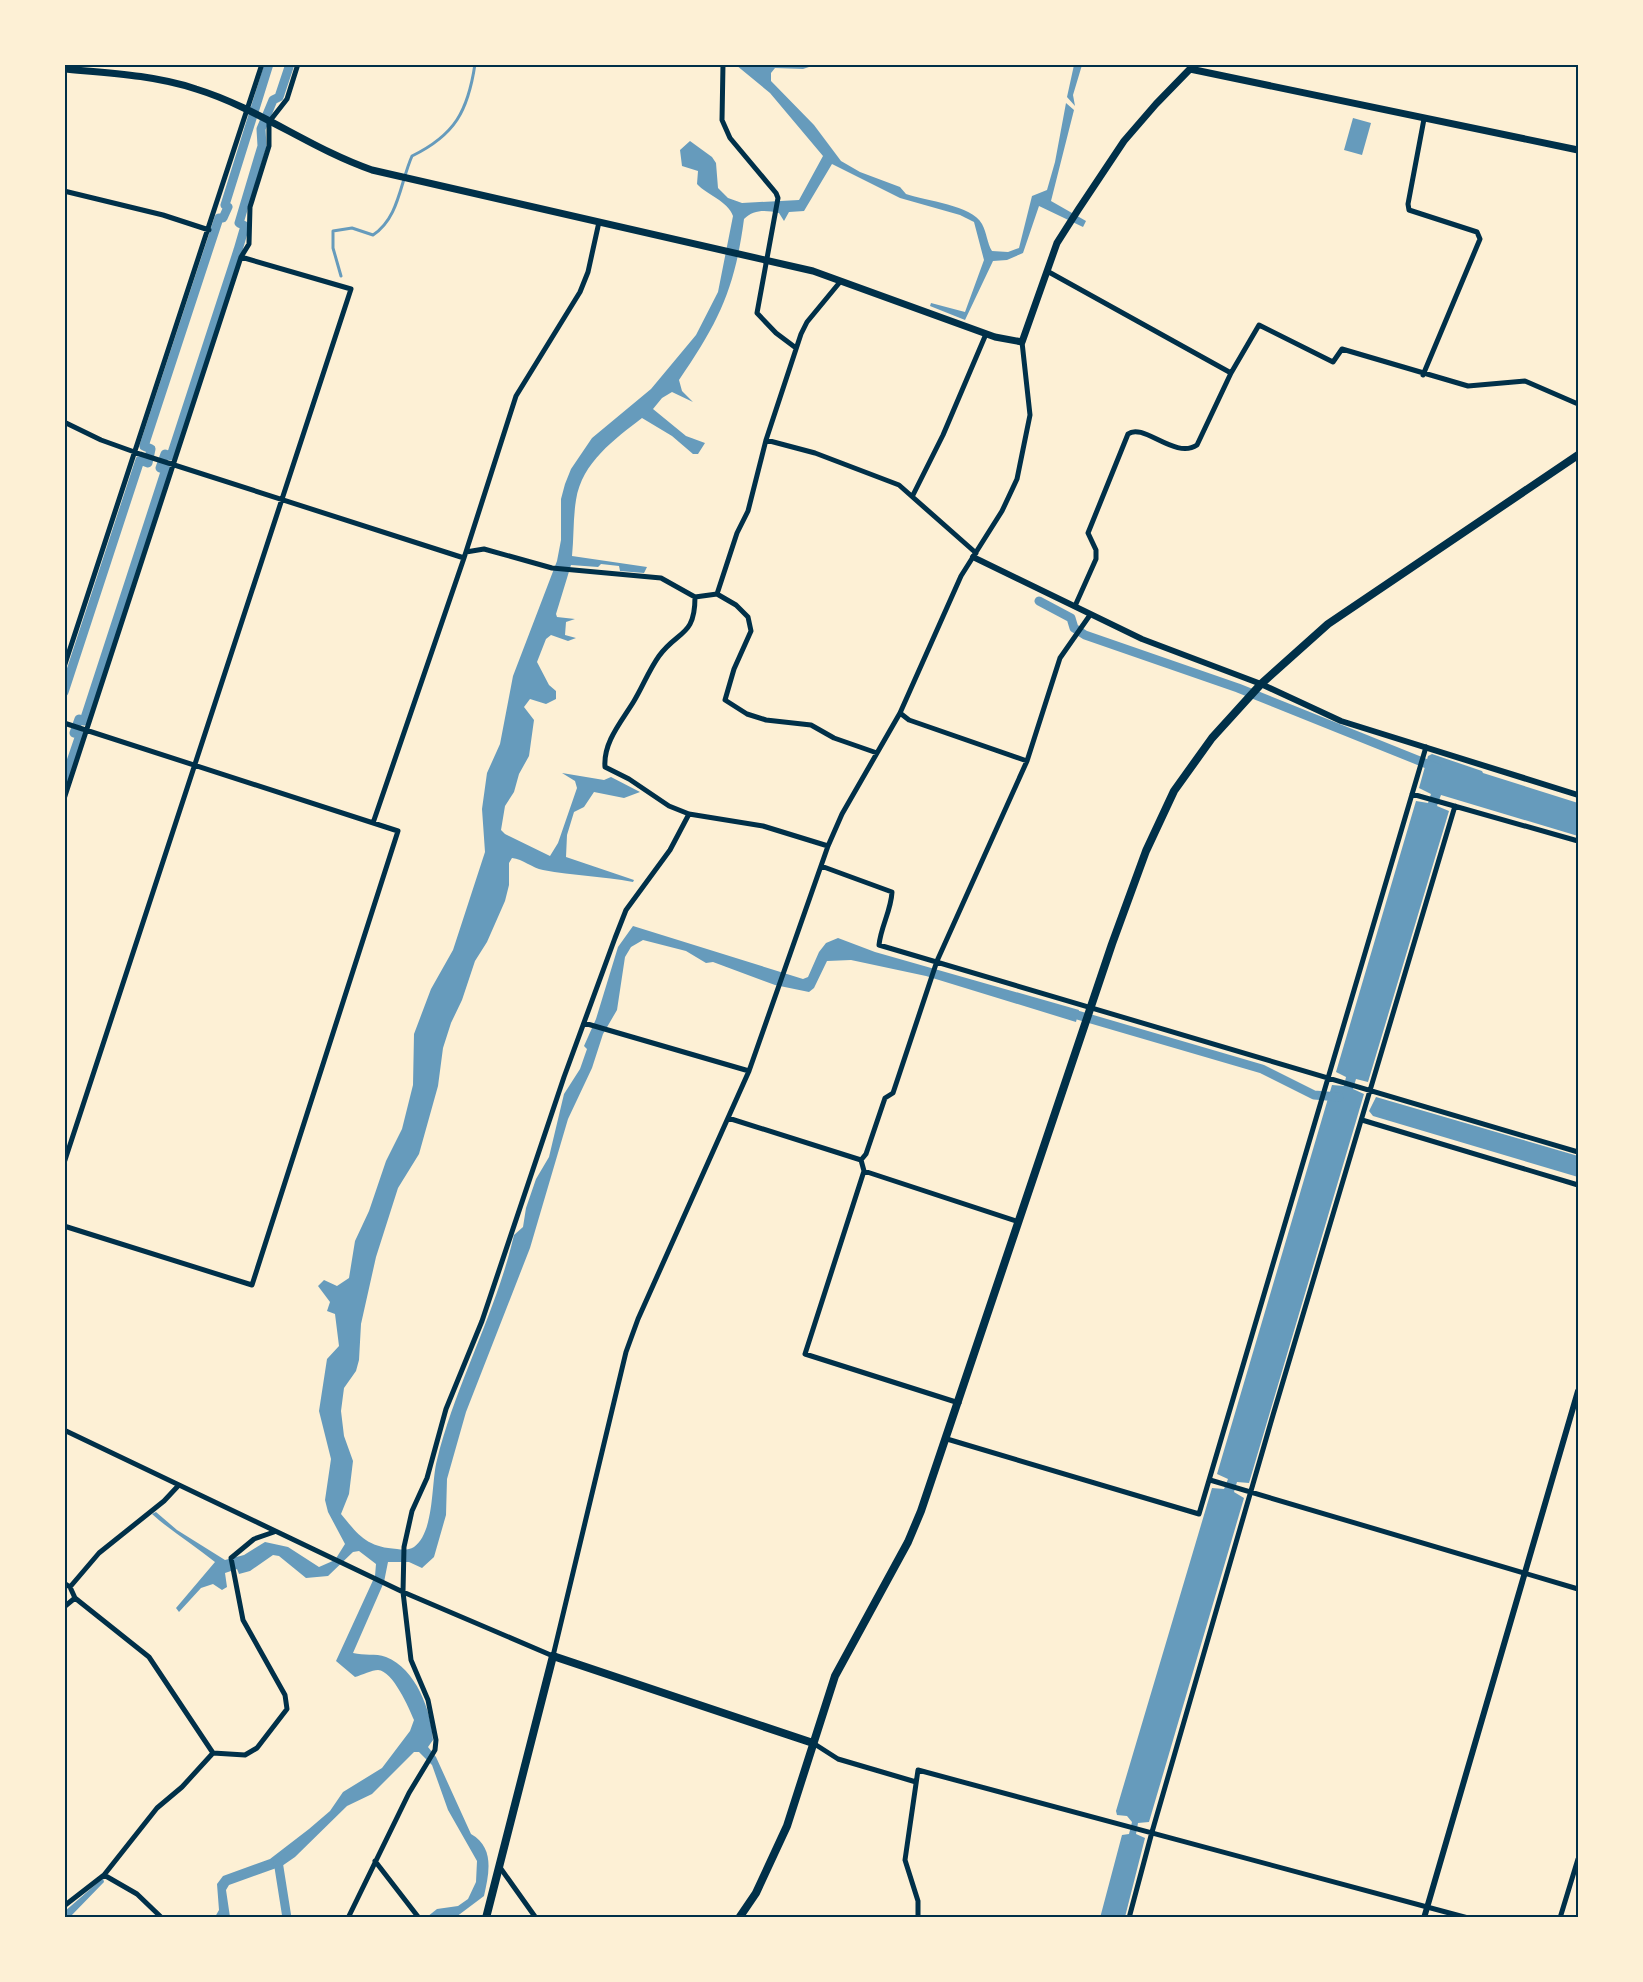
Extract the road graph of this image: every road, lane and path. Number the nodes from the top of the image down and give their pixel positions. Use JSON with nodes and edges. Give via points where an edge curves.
{"nodes":[{"id":1,"x":262,"y":64,"type":"edge"},
{"id":2,"x":298,"y":64,"type":"edge"},
{"id":3,"x":723,"y":64,"type":"edge"},
{"id":4,"x":1190,"y":67,"type":"edge"},
{"id":5,"x":64,"y":69,"type":"edge"},
{"id":6,"x":248,"y":112,"type":"junction"},
{"id":7,"x":1424,"y":119,"type":"junction"},
{"id":8,"x":268,"y":122,"type":"junction"},
{"id":9,"x":1578,"y":150,"type":"edge"},
{"id":10,"x":64,"y":191,"type":"edge"},
{"id":11,"x":599,"y":222,"type":"junction"},
{"id":12,"x":209,"y":230,"type":"junction"},
{"id":13,"x":241,"y":258,"type":"junction"},
{"id":14,"x":766,"y":259,"type":"junction"},
{"id":15,"x":1047,"y":271,"type":"junction"},
{"id":16,"x":840,"y":282,"type":"junction"},
{"id":17,"x":986,"y":334,"type":"junction"},
{"id":18,"x":1022,"y":342,"type":"junction"},
{"id":19,"x":796,"y":348,"type":"junction"},
{"id":20,"x":1232,"y":373,"type":"junction"},
{"id":21,"x":1423,"y":375,"type":"junction"},
{"id":22,"x":1578,"y":404,"type":"edge"},
{"id":23,"x":64,"y":422,"type":"edge"},
{"id":24,"x":766,"y":440,"type":"junction"},
{"id":25,"x":138,"y":452,"type":"junction"},
{"id":26,"x":1578,"y":455,"type":"edge"},
{"id":27,"x":173,"y":464,"type":"junction"},
{"id":28,"x":913,"y":495,"type":"junction"},
{"id":29,"x":281,"y":499,"type":"junction"},
{"id":30,"x":465,"y":555,"type":"junction"},
{"id":31,"x":975,"y":555,"type":"junction"},
{"id":32,"x":717,"y":594,"type":"junction"},
{"id":33,"x":695,"y":597,"type":"junction"},
{"id":34,"x":1075,"y":606,"type":"junction"},
{"id":35,"x":1090,"y":615,"type":"junction"},
{"id":36,"x":64,"y":667,"type":"edge"},
{"id":37,"x":1260,"y":686,"type":"junction"},
{"id":38,"x":900,"y":713,"type":"junction"},
{"id":39,"x":64,"y":723,"type":"edge"},
{"id":40,"x":87,"y":730,"type":"junction"},
{"id":41,"x":1425,"y":749,"type":"junction"},
{"id":42,"x":878,"y":753,"type":"junction"},
{"id":43,"x":1027,"y":761,"type":"junction"},
{"id":44,"x":194,"y":765,"type":"junction"},
{"id":45,"x":1414,"y":795,"type":"junction"},
{"id":46,"x":1578,"y":795,"type":"edge"},
{"id":47,"x":64,"y":799,"type":"edge"},
{"id":48,"x":1453,"y":806,"type":"junction"},
{"id":49,"x":689,"y":814,"type":"junction"},
{"id":50,"x":373,"y":823,"type":"junction"},
{"id":51,"x":1578,"y":841,"type":"edge"},
{"id":52,"x":828,"y":846,"type":"junction"},
{"id":53,"x":821,"y":866,"type":"junction"},
{"id":54,"x":937,"y":962,"type":"junction"},
{"id":55,"x":1093,"y":1006,"type":"junction"},
{"id":56,"x":586,"y":1024,"type":"junction"},
{"id":57,"x":749,"y":1071,"type":"junction"},
{"id":58,"x":1330,"y":1079,"type":"junction"},
{"id":59,"x":1369,"y":1090,"type":"junction"},
{"id":60,"x":1363,"y":1117,"type":"junction"},
{"id":61,"x":728,"y":1118,"type":"junction"},
{"id":62,"x":1578,"y":1152,"type":"edge"},
{"id":63,"x":861,"y":1160,"type":"junction"},
{"id":64,"x":64,"y":1163,"type":"edge"},
{"id":65,"x":864,"y":1171,"type":"junction"},
{"id":66,"x":1578,"y":1185,"type":"edge"},
{"id":67,"x":1019,"y":1222,"type":"junction"},
{"id":68,"x":64,"y":1226,"type":"edge"},
{"id":69,"x":1578,"y":1391,"type":"edge"},
{"id":70,"x":959,"y":1404,"type":"junction"},
{"id":71,"x":64,"y":1430,"type":"edge"},
{"id":72,"x":947,"y":1439,"type":"junction"},
{"id":73,"x":1210,"y":1480,"type":"junction"},
{"id":74,"x":178,"y":1486,"type":"junction"},
{"id":75,"x":1249,"y":1492,"type":"junction"},
{"id":76,"x":274,"y":1532,"type":"junction"},
{"id":77,"x":1524,"y":1573,"type":"junction"},
{"id":78,"x":64,"y":1583,"type":"edge"},
{"id":79,"x":70,"y":1587,"type":"junction"},
{"id":80,"x":1578,"y":1588,"type":"edge"},
{"id":81,"x":404,"y":1592,"type":"junction"},
{"id":82,"x":75,"y":1598,"type":"junction"},
{"id":83,"x":64,"y":1607,"type":"edge"},
{"id":84,"x":553,"y":1656,"type":"junction"},
{"id":85,"x":813,"y":1743,"type":"junction"},
{"id":86,"x":213,"y":1753,"type":"junction"},
{"id":87,"x":916,"y":1782,"type":"junction"},
{"id":88,"x":1149,"y":1831,"type":"junction"},
{"id":89,"x":1578,"y":1859,"type":"edge"},
{"id":90,"x":375,"y":1861,"type":"junction"},
{"id":91,"x":499,"y":1866,"type":"junction"},
{"id":92,"x":104,"y":1875,"type":"junction"},
{"id":93,"x":64,"y":1906,"type":"edge"},
{"id":94,"x":1426,"y":1906,"type":"junction"},
{"id":95,"x":162,"y":1917,"type":"edge"},
{"id":96,"x":348,"y":1917,"type":"edge"},
{"id":97,"x":419,"y":1917,"type":"edge"},
{"id":98,"x":486,"y":1917,"type":"edge"},
{"id":99,"x":536,"y":1917,"type":"edge"},
{"id":100,"x":739,"y":1917,"type":"edge"},
{"id":101,"x":918,"y":1917,"type":"edge"},
{"id":102,"x":1129,"y":1917,"type":"edge"},
{"id":103,"x":1424,"y":1917,"type":"edge"},
{"id":104,"x":1468,"y":1917,"type":"edge"},
{"id":105,"x":1560,"y":1917,"type":"edge"}],
"edges":[{"from":1,"to":6,"type":"street"},
{"from":2,"to":8,"type":"street","via":[[286,99]]},
{"from":3,"to":14,"type":"street","via":[[722,120],[730,138],[778,198]]},
{"from":4,"to":7,"type":"main road"},
{"from":4,"to":15,"type":"main road","via":[[1125,141],[1057,243]]},
{"from":5,"to":6,"type":"main road","via":[[132,75],[196,88]]},
{"from":6,"to":8,"type":"main road"},
{"from":6,"to":12,"type":"street"},
{"from":7,"to":9,"type":"main road"},
{"from":7,"to":21,"type":"street","via":[[1409,210],[1478,232],[1480,239]]},
{"from":8,"to":11,"type":"main road","via":[[337,158],[372,170]]},
{"from":8,"to":13,"type":"street","via":[[269,146],[250,207],[249,244]]},
{"from":10,"to":12,"type":"street"},
{"from":11,"to":14,"type":"main road"},
{"from":11,"to":30,"type":"street","via":[[580,292],[516,396]]},
{"from":12,"to":25,"type":"street"},
{"from":13,"to":27,"type":"street"},
{"from":13,"to":29,"type":"street","via":[[351,289]]},
{"from":14,"to":16,"type":"main road"},
{"from":14,"to":19,"type":"street","via":[[757,313]]},
{"from":15,"to":18,"type":"main road"},
{"from":15,"to":20,"type":"street"},
{"from":16,"to":17,"type":"main road"},
{"from":16,"to":19,"type":"street","via":[[807,322]]},
{"from":17,"to":18,"type":"main road"},
{"from":17,"to":28,"type":"street"},
{"from":18,"to":31,"type":"street","via":[[1030,416],[1024,452],[1002,511]]},
{"from":19,"to":24,"type":"street"},
{"from":20,"to":21,"type":"street","via":[[1259,325],[1333,362],[1342,350]]},
{"from":20,"to":34,"type":"street","via":[[1192,449],[1182,450],[1136,431],[1128,434],[1088,533],[1096,559]]},
{"from":21,"to":22,"type":"street","via":[[1468,386],[1525,381]]},
{"from":23,"to":25,"type":"street"},
{"from":24,"to":28,"type":"street","via":[[844,463],[889,480]]},
{"from":24,"to":32,"type":"street","via":[[748,511]]},
{"from":25,"to":27,"type":"street"},
{"from":25,"to":36,"type":"street"},
{"from":26,"to":37,"type":"main road","via":[[1328,624]]},
{"from":27,"to":29,"type":"street"},
{"from":27,"to":40,"type":"street"},
{"from":28,"to":31,"type":"street"},
{"from":29,"to":30,"type":"street"},
{"from":29,"to":44,"type":"street"},
{"from":30,"to":33,"type":"street","via":[[484,549],[552,568],[660,578]]},
{"from":30,"to":50,"type":"street"},
{"from":31,"to":34,"type":"street"},
{"from":31,"to":38,"type":"street","via":[[961,576]]},
{"from":32,"to":33,"type":"street"},
{"from":32,"to":42,"type":"street","via":[[748,617],[751,631],[725,700],[747,714],[810,725]]},
{"from":33,"to":49,"type":"street","via":[[690,627],[660,654],[611,738],[604,758],[604,767],[610,771]]},
{"from":34,"to":35,"type":"street"},
{"from":35,"to":37,"type":"street"},
{"from":35,"to":43,"type":"street","via":[[1060,658]]},
{"from":37,"to":41,"type":"street","via":[[1341,721]]},
{"from":37,"to":55,"type":"main road","via":[[1212,738],[1174,791],[1146,851]]},
{"from":38,"to":42,"type":"street"},
{"from":38,"to":43,"type":"street","via":[[909,720]]},
{"from":39,"to":40,"type":"street"},
{"from":40,"to":44,"type":"street"},
{"from":40,"to":47,"type":"street"},
{"from":41,"to":45,"type":"street"},
{"from":41,"to":46,"type":"street"},
{"from":42,"to":52,"type":"street"},
{"from":43,"to":54,"type":"street"},
{"from":44,"to":50,"type":"street"},
{"from":44,"to":64,"type":"street"},
{"from":45,"to":48,"type":"street"},
{"from":45,"to":58,"type":"street"},
{"from":48,"to":51,"type":"street"},
{"from":48,"to":59,"type":"street"},
{"from":49,"to":52,"type":"street","via":[[763,826]]},
{"from":49,"to":56,"type":"street","via":[[670,850],[626,910]]},
{"from":50,"to":68,"type":"street","via":[[398,831],[252,1285]]},
{"from":52,"to":53,"type":"street"},
{"from":53,"to":54,"type":"street","via":[[892,892],[879,945]]},
{"from":53,"to":57,"type":"street"},
{"from":54,"to":55,"type":"street"},
{"from":54,"to":63,"type":"street","via":[[893,1093],[885,1098]]},
{"from":55,"to":58,"type":"street"},
{"from":55,"to":67,"type":"main road"},
{"from":56,"to":57,"type":"street"},
{"from":56,"to":81,"type":"street","via":[[482,1322],[446,1409],[434,1459],[412,1511],[404,1547]]},
{"from":57,"to":61,"type":"street"},
{"from":58,"to":59,"type":"street"},
{"from":58,"to":73,"type":"street"},
{"from":59,"to":60,"type":"street"},
{"from":59,"to":62,"type":"street"},
{"from":60,"to":66,"type":"street"},
{"from":60,"to":75,"type":"street"},
{"from":61,"to":63,"type":"street"},
{"from":61,"to":84,"type":"street","via":[[626,1352]]},
{"from":63,"to":65,"type":"street"},
{"from":65,"to":67,"type":"street"},
{"from":65,"to":70,"type":"street","via":[[805,1354]]},
{"from":67,"to":70,"type":"main road"},
{"from":69,"to":77,"type":"street"},
{"from":70,"to":72,"type":"main road"},
{"from":71,"to":74,"type":"street"},
{"from":72,"to":73,"type":"street","via":[[1199,1514]]},
{"from":72,"to":85,"type":"main road","via":[[908,1542],[835,1676]]},
{"from":73,"to":75,"type":"street"},
{"from":74,"to":76,"type":"street"},
{"from":74,"to":79,"type":"street","via":[[99,1553]]},
{"from":75,"to":77,"type":"street"},
{"from":75,"to":88,"type":"street"},
{"from":76,"to":81,"type":"street"},
{"from":76,"to":86,"type":"street","via":[[254,1539],[231,1557],[243,1620],[285,1695],[287,1709],[256,1748],[245,1755]]},
{"from":77,"to":80,"type":"street"},
{"from":77,"to":94,"type":"street"},
{"from":78,"to":79,"type":"street"},
{"from":79,"to":82,"type":"street"},
{"from":81,"to":84,"type":"street"},
{"from":81,"to":90,"type":"street","via":[[411,1660],[428,1700],[435,1750]]},
{"from":82,"to":83,"type":"street"},
{"from":82,"to":86,"type":"street","via":[[149,1657]]},
{"from":84,"to":85,"type":"main road"},
{"from":84,"to":91,"type":"main road"},
{"from":85,"to":87,"type":"street","via":[[837,1759]]},
{"from":85,"to":100,"type":"main road","via":[[787,1826],[756,1893]]},
{"from":86,"to":92,"type":"street","via":[[157,1808]]},
{"from":87,"to":88,"type":"street","via":[[918,1770]]},
{"from":87,"to":101,"type":"street","via":[[905,1860],[918,1901]]},
{"from":88,"to":94,"type":"street"},
{"from":88,"to":102,"type":"street"},
{"from":89,"to":105,"type":"street"},
{"from":90,"to":96,"type":"street"},
{"from":90,"to":97,"type":"street"},
{"from":91,"to":98,"type":"main road"},
{"from":91,"to":99,"type":"street"},
{"from":92,"to":93,"type":"street"},
{"from":92,"to":95,"type":"street","via":[[137,1894]]},
{"from":94,"to":103,"type":"street"},
{"from":94,"to":104,"type":"street"}]}
